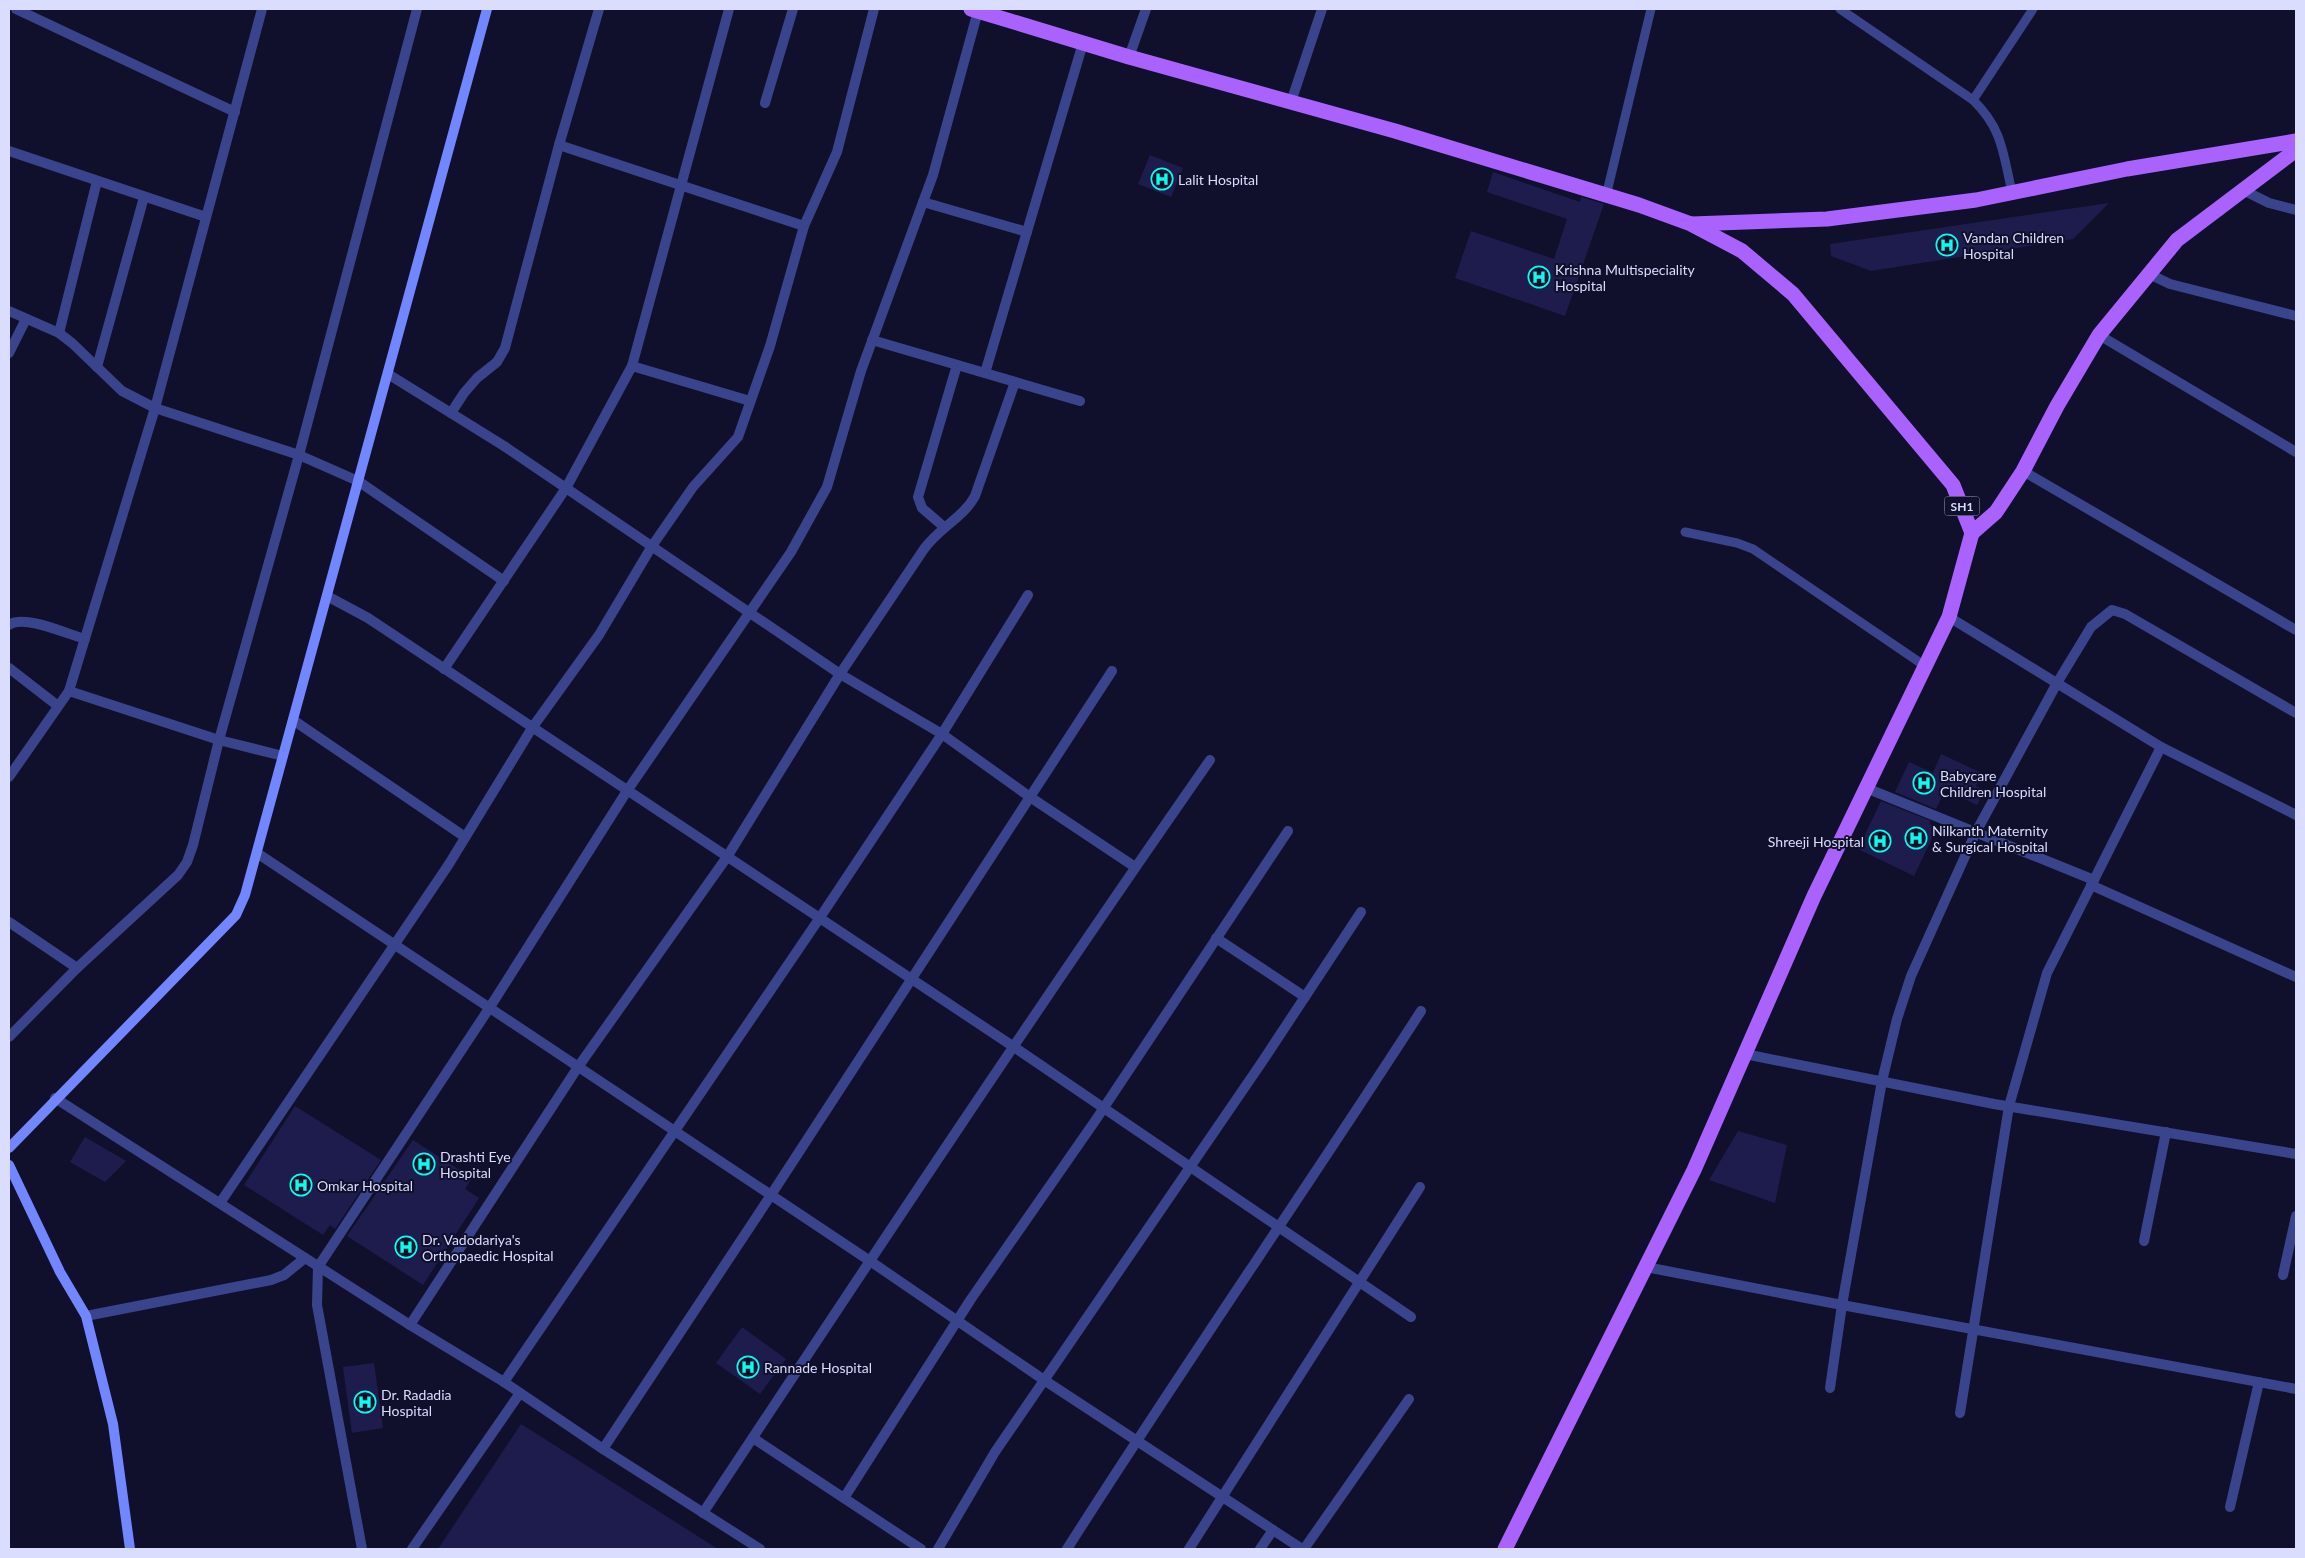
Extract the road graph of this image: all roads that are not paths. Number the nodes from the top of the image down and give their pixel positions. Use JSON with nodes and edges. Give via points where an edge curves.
{"nodes":[{"id":1,"x":16,"y":9,"type":"edge"},
{"id":2,"x":262,"y":9,"type":"edge"},
{"id":3,"x":416,"y":9,"type":"edge"},
{"id":4,"x":487,"y":9,"type":"edge"},
{"id":5,"x":599,"y":9,"type":"edge"},
{"id":6,"x":729,"y":9,"type":"edge"},
{"id":7,"x":793,"y":9,"type":"edge"},
{"id":8,"x":874,"y":9,"type":"edge"},
{"id":9,"x":1146,"y":9,"type":"edge"},
{"id":10,"x":1322,"y":9,"type":"edge"},
{"id":11,"x":1651,"y":9,"type":"edge"},
{"id":12,"x":1840,"y":9,"type":"edge"},
{"id":13,"x":2033,"y":9,"type":"edge"},
{"id":14,"x":974,"y":10,"type":"edge"},
{"id":15,"x":1082,"y":43,"type":"junction"},
{"id":16,"x":1129,"y":57,"type":"junction"},
{"id":17,"x":1974,"y":100,"type":"junction"},
{"id":18,"x":1291,"y":102,"type":"junction"},
{"id":19,"x":764,"y":103,"type":"dead end"},
{"id":20,"x":235,"y":112,"type":"junction"},
{"id":21,"x":2296,"y":141,"type":"edge"},
{"id":22,"x":559,"y":145,"type":"junction"},
{"id":23,"x":2296,"y":150,"type":"edge"},
{"id":24,"x":9,"y":152,"type":"edge"},
{"id":25,"x":97,"y":181,"type":"junction"},
{"id":26,"x":681,"y":185,"type":"junction"},
{"id":27,"x":2243,"y":190,"type":"junction"},
{"id":28,"x":2012,"y":192,"type":"junction"},
{"id":29,"x":1606,"y":196,"type":"junction"},
{"id":30,"x":144,"y":197,"type":"junction"},
{"id":31,"x":923,"y":202,"type":"junction"},
{"id":32,"x":2296,"y":210,"type":"edge"},
{"id":33,"x":206,"y":216,"type":"junction"},
{"id":34,"x":1691,"y":224,"type":"junction"},
{"id":35,"x":804,"y":226,"type":"junction"},
{"id":36,"x":1026,"y":232,"type":"junction"},
{"id":37,"x":2149,"y":274,"type":"junction"},
{"id":38,"x":9,"y":311,"type":"edge"},
{"id":39,"x":2296,"y":316,"type":"edge"},
{"id":40,"x":26,"y":318,"type":"junction"},
{"id":41,"x":59,"y":333,"type":"junction"},
{"id":42,"x":2099,"y":335,"type":"junction"},
{"id":43,"x":872,"y":340,"type":"junction"},
{"id":44,"x":9,"y":353,"type":"edge"},
{"id":45,"x":957,"y":365,"type":"junction"},
{"id":46,"x":632,"y":366,"type":"junction"},
{"id":47,"x":96,"y":367,"type":"junction"},
{"id":48,"x":985,"y":373,"type":"junction"},
{"id":49,"x":388,"y":374,"type":"junction"},
{"id":50,"x":1015,"y":382,"type":"junction"},
{"id":51,"x":1080,"y":400,"type":"dead end"},
{"id":52,"x":750,"y":402,"type":"junction"},
{"id":53,"x":155,"y":408,"type":"junction"},
{"id":54,"x":451,"y":413,"type":"junction"},
{"id":55,"x":2296,"y":452,"type":"edge"},
{"id":56,"x":299,"y":454,"type":"junction"},
{"id":57,"x":2023,"y":471,"type":"junction"},
{"id":58,"x":358,"y":481,"type":"junction"},
{"id":59,"x":566,"y":488,"type":"junction"},
{"id":60,"x":944,"y":527,"type":"junction"},
{"id":61,"x":1685,"y":532,"type":"dead end"},
{"id":62,"x":1972,"y":533,"type":"junction"},
{"id":63,"x":652,"y":546,"type":"junction"},
{"id":64,"x":504,"y":581,"type":"junction"},
{"id":65,"x":1028,"y":595,"type":"dead end"},
{"id":66,"x":327,"y":596,"type":"junction"},
{"id":67,"x":748,"y":612,"type":"junction"},
{"id":68,"x":1949,"y":617,"type":"junction"},
{"id":69,"x":9,"y":625,"type":"edge"},
{"id":70,"x":2296,"y":630,"type":"edge"},
{"id":71,"x":85,"y":639,"type":"junction"},
{"id":72,"x":1925,"y":666,"type":"junction"},
{"id":73,"x":9,"y":668,"type":"edge"},
{"id":74,"x":444,"y":669,"type":"junction"},
{"id":75,"x":1112,"y":671,"type":"dead end"},
{"id":76,"x":840,"y":674,"type":"junction"},
{"id":77,"x":2057,"y":683,"type":"junction"},
{"id":78,"x":69,"y":691,"type":"junction"},
{"id":79,"x":58,"y":706,"type":"junction"},
{"id":80,"x":2296,"y":713,"type":"edge"},
{"id":81,"x":293,"y":720,"type":"junction"},
{"id":82,"x":532,"y":728,"type":"junction"},
{"id":83,"x":942,"y":734,"type":"junction"},
{"id":84,"x":219,"y":740,"type":"junction"},
{"id":85,"x":2161,"y":747,"type":"junction"},
{"id":86,"x":283,"y":756,"type":"junction"},
{"id":87,"x":1210,"y":760,"type":"dead end"},
{"id":88,"x":9,"y":777,"type":"edge"},
{"id":89,"x":1866,"y":788,"type":"junction"},
{"id":90,"x":628,"y":791,"type":"junction"},
{"id":91,"x":1030,"y":797,"type":"junction"},
{"id":92,"x":2296,"y":815,"type":"edge"},
{"id":93,"x":1288,"y":831,"type":"dead end"},
{"id":94,"x":1976,"y":832,"type":"junction"},
{"id":95,"x":465,"y":838,"type":"junction"},
{"id":96,"x":257,"y":853,"type":"junction"},
{"id":97,"x":727,"y":857,"type":"junction"},
{"id":98,"x":1135,"y":867,"type":"junction"},
{"id":99,"x":2093,"y":883,"type":"junction"},
{"id":100,"x":1361,"y":912,"type":"dead end"},
{"id":101,"x":819,"y":919,"type":"junction"},
{"id":102,"x":9,"y":922,"type":"edge"},
{"id":103,"x":1216,"y":938,"type":"junction"},
{"id":104,"x":394,"y":944,"type":"junction"},
{"id":105,"x":77,"y":968,"type":"junction"},
{"id":106,"x":2296,"y":977,"type":"edge"},
{"id":107,"x":912,"y":980,"type":"junction"},
{"id":108,"x":1305,"y":997,"type":"junction"},
{"id":109,"x":490,"y":1007,"type":"junction"},
{"id":110,"x":1421,"y":1011,"type":"dead end"},
{"id":111,"x":9,"y":1037,"type":"edge"},
{"id":112,"x":1014,"y":1047,"type":"junction"},
{"id":113,"x":1744,"y":1054,"type":"junction"},
{"id":114,"x":578,"y":1067,"type":"junction"},
{"id":115,"x":1882,"y":1082,"type":"junction"},
{"id":116,"x":55,"y":1098,"type":"junction"},
{"id":117,"x":2009,"y":1106,"type":"junction"},
{"id":118,"x":1103,"y":1109,"type":"junction"},
{"id":119,"x":674,"y":1130,"type":"junction"},
{"id":120,"x":2166,"y":1132,"type":"junction"},
{"id":121,"x":9,"y":1148,"type":"edge"},
{"id":122,"x":2296,"y":1154,"type":"edge"},
{"id":123,"x":9,"y":1165,"type":"edge"},
{"id":124,"x":1191,"y":1166,"type":"junction"},
{"id":125,"x":1420,"y":1187,"type":"dead end"},
{"id":126,"x":771,"y":1195,"type":"junction"},
{"id":127,"x":220,"y":1203,"type":"junction"},
{"id":128,"x":2296,"y":1216,"type":"edge"},
{"id":129,"x":1279,"y":1228,"type":"junction"},
{"id":130,"x":2144,"y":1241,"type":"dead end"},
{"id":131,"x":305,"y":1258,"type":"junction"},
{"id":132,"x":870,"y":1261,"type":"junction"},
{"id":133,"x":1646,"y":1266,"type":"junction"},
{"id":134,"x":318,"y":1267,"type":"junction"},
{"id":135,"x":2282,"y":1275,"type":"dead end"},
{"id":136,"x":1359,"y":1281,"type":"junction"},
{"id":137,"x":1842,"y":1305,"type":"junction"},
{"id":138,"x":86,"y":1316,"type":"junction"},
{"id":139,"x":1411,"y":1317,"type":"dead end"},
{"id":140,"x":957,"y":1321,"type":"junction"},
{"id":141,"x":410,"y":1325,"type":"junction"},
{"id":142,"x":1974,"y":1328,"type":"junction"},
{"id":143,"x":1044,"y":1380,"type":"junction"},
{"id":144,"x":504,"y":1382,"type":"junction"},
{"id":145,"x":2259,"y":1382,"type":"junction"},
{"id":146,"x":1830,"y":1388,"type":"dead end"},
{"id":147,"x":2296,"y":1389,"type":"edge"},
{"id":148,"x":520,"y":1393,"type":"junction"},
{"id":149,"x":1409,"y":1399,"type":"dead end"},
{"id":150,"x":1960,"y":1413,"type":"dead end"},
{"id":151,"x":753,"y":1438,"type":"junction"},
{"id":152,"x":1136,"y":1441,"type":"junction"},
{"id":153,"x":603,"y":1448,"type":"junction"},
{"id":154,"x":844,"y":1498,"type":"junction"},
{"id":155,"x":1222,"y":1499,"type":"junction"},
{"id":156,"x":2230,"y":1507,"type":"dead end"},
{"id":157,"x":703,"y":1513,"type":"junction"},
{"id":158,"x":1273,"y":1530,"type":"junction"},
{"id":159,"x":130,"y":1549,"type":"edge"},
{"id":160,"x":362,"y":1549,"type":"edge"},
{"id":161,"x":412,"y":1549,"type":"edge"},
{"id":162,"x":760,"y":1549,"type":"edge"},
{"id":163,"x":920,"y":1549,"type":"edge"},
{"id":164,"x":938,"y":1549,"type":"edge"},
{"id":165,"x":1067,"y":1549,"type":"edge"},
{"id":166,"x":1189,"y":1549,"type":"edge"},
{"id":167,"x":1260,"y":1549,"type":"edge"},
{"id":168,"x":1303,"y":1549,"type":"edge"},
{"id":169,"x":1505,"y":1549,"type":"edge"}],
"edges":[{"from":1,"to":20,"type":"street"},
{"from":2,"to":20,"type":"street"},
{"from":3,"to":56,"type":"street"},
{"from":4,"to":49,"type":"street"},
{"from":5,"to":22,"type":"street"},
{"from":6,"to":26,"type":"street"},
{"from":7,"to":19,"type":"street"},
{"from":8,"to":35,"type":"street","via":[[838,152]]},
{"from":9,"to":16,"type":"street"},
{"from":10,"to":18,"type":"street"},
{"from":11,"to":29,"type":"lane"},
{"from":12,"to":17,"type":"lane"},
{"from":13,"to":17,"type":"lane"},
{"from":14,"to":15,"type":"main road","number":"SH1"},
{"from":14,"to":31,"type":"street","via":[[933,175]]},
{"from":15,"to":16,"type":"main road","number":"SH1"},
{"from":15,"to":36,"type":"street"},
{"from":16,"to":18,"type":"main road","number":"SH1"},
{"from":17,"to":28,"type":"lane","via":[[1988,114],[1997,130]]},
{"from":18,"to":29,"type":"main road","number":"SH1"},
{"from":20,"to":33,"type":"street"},
{"from":21,"to":28,"type":"main road"},
{"from":22,"to":26,"type":"street"},
{"from":22,"to":54,"type":"street","via":[[506,348],[497,362],[464,393]]},
{"from":23,"to":27,"type":"main road"},
{"from":24,"to":25,"type":"street"},
{"from":25,"to":30,"type":"street"},
{"from":25,"to":41,"type":"street"},
{"from":26,"to":35,"type":"street"},
{"from":26,"to":46,"type":"street"},
{"from":27,"to":32,"type":"street","via":[[2269,203]]},
{"from":27,"to":37,"type":"main road","via":[[2177,240]]},
{"from":28,"to":34,"type":"main road","via":[[1976,200],[1827,218]]},
{"from":29,"to":34,"type":"main road","number":"SH1"},
{"from":30,"to":33,"type":"street"},
{"from":30,"to":47,"type":"street"},
{"from":31,"to":36,"type":"street"},
{"from":31,"to":43,"type":"street"},
{"from":33,"to":53,"type":"street"},
{"from":34,"to":62,"type":"main road","number":"SH1","via":[[1742,251],[1793,294],[1953,485]]},
{"from":35,"to":52,"type":"street","via":[[770,346]]},
{"from":36,"to":48,"type":"street"},
{"from":37,"to":39,"type":"street","via":[[2170,284]]},
{"from":37,"to":42,"type":"main road"},
{"from":38,"to":40,"type":"street"},
{"from":40,"to":41,"type":"street"},
{"from":40,"to":44,"type":"street"},
{"from":41,"to":47,"type":"street"},
{"from":42,"to":55,"type":"street"},
{"from":42,"to":57,"type":"main road"},
{"from":43,"to":45,"type":"street"},
{"from":43,"to":67,"type":"street","via":[[827,487],[791,552]]},
{"from":45,"to":48,"type":"street"},
{"from":45,"to":60,"type":"street","via":[[918,497],[922,508]]},
{"from":46,"to":52,"type":"street"},
{"from":46,"to":59,"type":"street"},
{"from":47,"to":53,"type":"street","via":[[122,391]]},
{"from":48,"to":50,"type":"street"},
{"from":49,"to":54,"type":"street"},
{"from":49,"to":58,"type":"street"},
{"from":50,"to":51,"type":"street"},
{"from":50,"to":60,"type":"street","via":[[975,496],[970,506]]},
{"from":52,"to":63,"type":"street","via":[[738,437],[693,487]]},
{"from":53,"to":56,"type":"street"},
{"from":53,"to":71,"type":"street"},
{"from":54,"to":59,"type":"street"},
{"from":56,"to":58,"type":"street"},
{"from":56,"to":84,"type":"street"},
{"from":57,"to":62,"type":"main road","via":[[1996,512]]},
{"from":57,"to":70,"type":"street"},
{"from":58,"to":64,"type":"street"},
{"from":58,"to":66,"type":"street"},
{"from":59,"to":63,"type":"street"},
{"from":59,"to":64,"type":"street"},
{"from":60,"to":76,"type":"street","via":[[924,549]]},
{"from":61,"to":72,"type":"lane","via":[[1752,549]]},
{"from":62,"to":68,"type":"main road","number":"SH1"},
{"from":63,"to":67,"type":"street"},
{"from":63,"to":82,"type":"street","via":[[599,635]]},
{"from":64,"to":74,"type":"street"},
{"from":65,"to":83,"type":"street"},
{"from":66,"to":74,"type":"street","via":[[368,618]]},
{"from":66,"to":81,"type":"street"},
{"from":67,"to":76,"type":"street"},
{"from":67,"to":90,"type":"street"},
{"from":68,"to":72,"type":"main road","number":"SH1"},
{"from":68,"to":77,"type":"street"},
{"from":69,"to":71,"type":"street","via":[[26,621]]},
{"from":71,"to":78,"type":"street"},
{"from":72,"to":89,"type":"main road","number":"SH1"},
{"from":73,"to":79,"type":"street"},
{"from":74,"to":82,"type":"street"},
{"from":75,"to":91,"type":"street"},
{"from":76,"to":83,"type":"street"},
{"from":76,"to":97,"type":"street"},
{"from":77,"to":80,"type":"street","via":[[2091,627],[2112,610],[2125,614]]},
{"from":77,"to":85,"type":"street"},
{"from":77,"to":94,"type":"street"},
{"from":78,"to":79,"type":"street"},
{"from":78,"to":84,"type":"street"},
{"from":79,"to":88,"type":"street"},
{"from":81,"to":86,"type":"street"},
{"from":81,"to":95,"type":"street"},
{"from":82,"to":90,"type":"street"},
{"from":82,"to":95,"type":"street"},
{"from":83,"to":91,"type":"street"},
{"from":83,"to":101,"type":"street"},
{"from":84,"to":86,"type":"street"},
{"from":84,"to":105,"type":"street","via":[[187,862],[178,875]]},
{"from":85,"to":92,"type":"street"},
{"from":85,"to":99,"type":"street"},
{"from":86,"to":96,"type":"street"},
{"from":87,"to":98,"type":"street"},
{"from":89,"to":94,"type":"street"},
{"from":89,"to":113,"type":"main road","number":"SH1"},
{"from":90,"to":97,"type":"street"},
{"from":90,"to":109,"type":"street"},
{"from":91,"to":98,"type":"street"},
{"from":91,"to":107,"type":"street"},
{"from":93,"to":103,"type":"street"},
{"from":94,"to":99,"type":"street"},
{"from":94,"to":115,"type":"street","via":[[1911,976]]},
{"from":95,"to":104,"type":"street"},
{"from":96,"to":104,"type":"street"},
{"from":96,"to":116,"type":"street","via":[[236,914]]},
{"from":97,"to":101,"type":"street"},
{"from":97,"to":114,"type":"street"},
{"from":98,"to":112,"type":"street"},
{"from":99,"to":106,"type":"street"},
{"from":99,"to":117,"type":"street","via":[[2047,974]]},
{"from":100,"to":108,"type":"street"},
{"from":101,"to":107,"type":"street"},
{"from":101,"to":119,"type":"street"},
{"from":102,"to":105,"type":"street"},
{"from":103,"to":108,"type":"street"},
{"from":103,"to":118,"type":"street"},
{"from":104,"to":109,"type":"street"},
{"from":104,"to":127,"type":"street"},
{"from":105,"to":111,"type":"street"},
{"from":107,"to":112,"type":"street"},
{"from":107,"to":126,"type":"street"},
{"from":108,"to":124,"type":"street"},
{"from":109,"to":114,"type":"street"},
{"from":109,"to":134,"type":"street"},
{"from":110,"to":129,"type":"street"},
{"from":112,"to":118,"type":"street"},
{"from":112,"to":132,"type":"street"},
{"from":113,"to":115,"type":"street"},
{"from":113,"to":133,"type":"main road","number":"SH1","via":[[1694,1170]]},
{"from":114,"to":119,"type":"street"},
{"from":114,"to":141,"type":"street"},
{"from":115,"to":117,"type":"street"},
{"from":115,"to":137,"type":"street"},
{"from":116,"to":121,"type":"street"},
{"from":116,"to":127,"type":"street"},
{"from":117,"to":120,"type":"street"},
{"from":117,"to":142,"type":"street"},
{"from":118,"to":124,"type":"street"},
{"from":118,"to":140,"type":"street"},
{"from":119,"to":126,"type":"street"},
{"from":119,"to":144,"type":"street"},
{"from":120,"to":122,"type":"street"},
{"from":120,"to":130,"type":"street"},
{"from":123,"to":138,"type":"street","via":[[60,1272]]},
{"from":124,"to":129,"type":"street"},
{"from":124,"to":143,"type":"street"},
{"from":125,"to":136,"type":"street"},
{"from":126,"to":132,"type":"street"},
{"from":126,"to":153,"type":"street"},
{"from":127,"to":131,"type":"street"},
{"from":128,"to":135,"type":"street"},
{"from":129,"to":136,"type":"street"},
{"from":129,"to":152,"type":"street"},
{"from":131,"to":134,"type":"street"},
{"from":131,"to":138,"type":"street","via":[[284,1275],[271,1280]]},
{"from":132,"to":140,"type":"street"},
{"from":132,"to":151,"type":"street"},
{"from":133,"to":137,"type":"street"},
{"from":133,"to":169,"type":"main road","number":"SH1"},
{"from":134,"to":141,"type":"street"},
{"from":134,"to":160,"type":"street","via":[[317,1305]]},
{"from":136,"to":139,"type":"street"},
{"from":136,"to":155,"type":"street"},
{"from":137,"to":142,"type":"street"},
{"from":137,"to":146,"type":"street"},
{"from":138,"to":159,"type":"street","via":[[113,1424]]},
{"from":140,"to":143,"type":"street"},
{"from":140,"to":154,"type":"street"},
{"from":141,"to":144,"type":"street"},
{"from":142,"to":145,"type":"street"},
{"from":142,"to":150,"type":"street"},
{"from":143,"to":152,"type":"street"},
{"from":143,"to":164,"type":"street","via":[[995,1452]]},
{"from":144,"to":148,"type":"street"},
{"from":145,"to":147,"type":"street"},
{"from":145,"to":156,"type":"street"},
{"from":148,"to":153,"type":"street"},
{"from":148,"to":161,"type":"street"},
{"from":149,"to":168,"type":"street"},
{"from":151,"to":154,"type":"street"},
{"from":151,"to":157,"type":"street"},
{"from":152,"to":155,"type":"street"},
{"from":152,"to":165,"type":"street"},
{"from":153,"to":157,"type":"street"},
{"from":154,"to":163,"type":"street"},
{"from":155,"to":158,"type":"street"},
{"from":155,"to":166,"type":"street"},
{"from":157,"to":162,"type":"street"},
{"from":158,"to":167,"type":"street"},
{"from":158,"to":168,"type":"street"}]}
